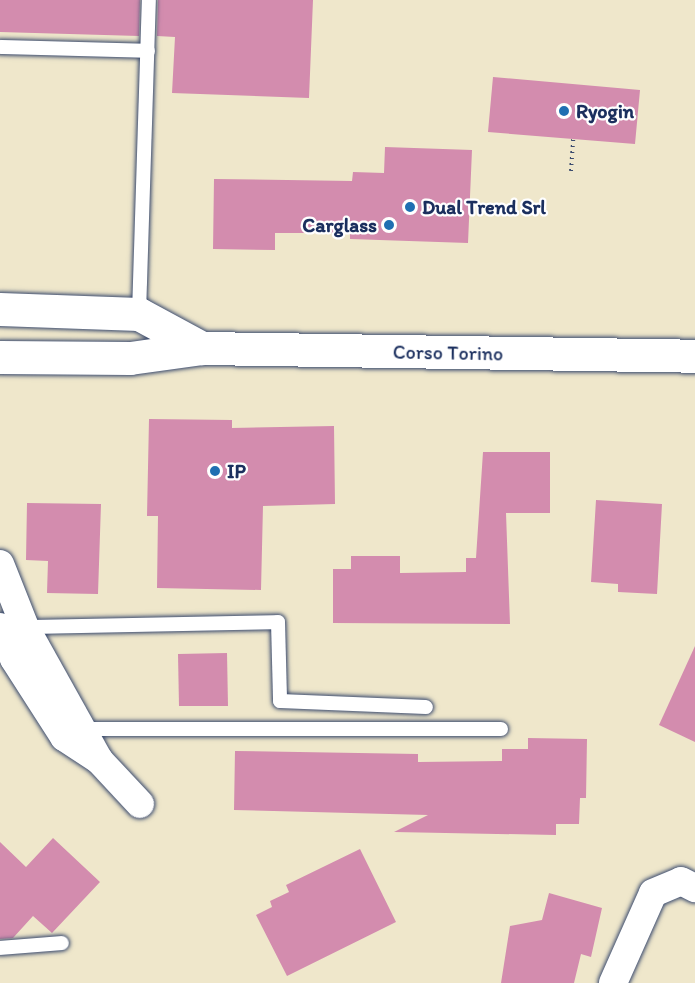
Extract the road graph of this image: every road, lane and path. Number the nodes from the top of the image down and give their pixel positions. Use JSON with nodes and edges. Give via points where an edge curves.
{"nodes":[{"id":1,"x":149,"y":0,"type":"edge"},
{"id":2,"x":0,"y":47,"type":"edge"},
{"id":3,"x":148,"y":51,"type":"junction"},
{"id":4,"x":573,"y":139,"type":"dead end"},
{"id":5,"x":571,"y":171,"type":"dead end"},
{"id":6,"x":0,"y":309,"type":"edge"},
{"id":7,"x":140,"y":315,"type":"junction"},
{"id":8,"x":202,"y":348,"type":"junction"},
{"id":9,"x":140,"y":356,"type":"junction"},
{"id":10,"x":695,"y":356,"type":"edge"},
{"id":11,"x":0,"y":357,"type":"edge"},
{"id":12,"x":0,"y":564,"type":"edge"},
{"id":13,"x":13,"y":627,"type":"edge"},
{"id":14,"x":426,"y":707,"type":"dead end"},
{"id":15,"x":85,"y":729,"type":"junction"},
{"id":16,"x":501,"y":729,"type":"dead end"},
{"id":17,"x":99,"y":760,"type":"junction"},
{"id":18,"x":140,"y":804,"type":"dead end"},
{"id":19,"x":695,"y":888,"type":"edge"},
{"id":20,"x":62,"y":943,"type":"dead end"},
{"id":21,"x":0,"y":948,"type":"edge"},
{"id":22,"x":613,"y":983,"type":"edge"}],
"edges":[{"from":1,"to":3,"type":"lane"},
{"from":2,"to":3,"type":"lane"},
{"from":3,"to":7,"type":"lane"},
{"from":4,"to":5,"type":"path"},
{"from":6,"to":7,"type":"main road","name":"Corso Torino"},
{"from":7,"to":8,"type":"main road","name":"Corso Torino"},
{"from":7,"to":9,"type":"main road","via":[[144,328]]},
{"from":8,"to":9,"type":"main road","name":"Corso Torino"},
{"from":8,"to":10,"type":"main road","name":"Corso Torino"},
{"from":9,"to":11,"type":"main road","name":"Corso Torino"},
{"from":12,"to":13,"type":"street"},
{"from":13,"to":14,"type":"lane","via":[[278,622],[280,701]]},
{"from":13,"to":15,"type":"street"},
{"from":13,"to":17,"type":"street","via":[[14,659],[64,737]]},
{"from":15,"to":16,"type":"lane"},
{"from":15,"to":17,"type":"street"},
{"from":17,"to":18,"type":"street"},
{"from":19,"to":22,"type":"street","via":[[681,881],[653,893]]},
{"from":20,"to":21,"type":"lane"}]}
